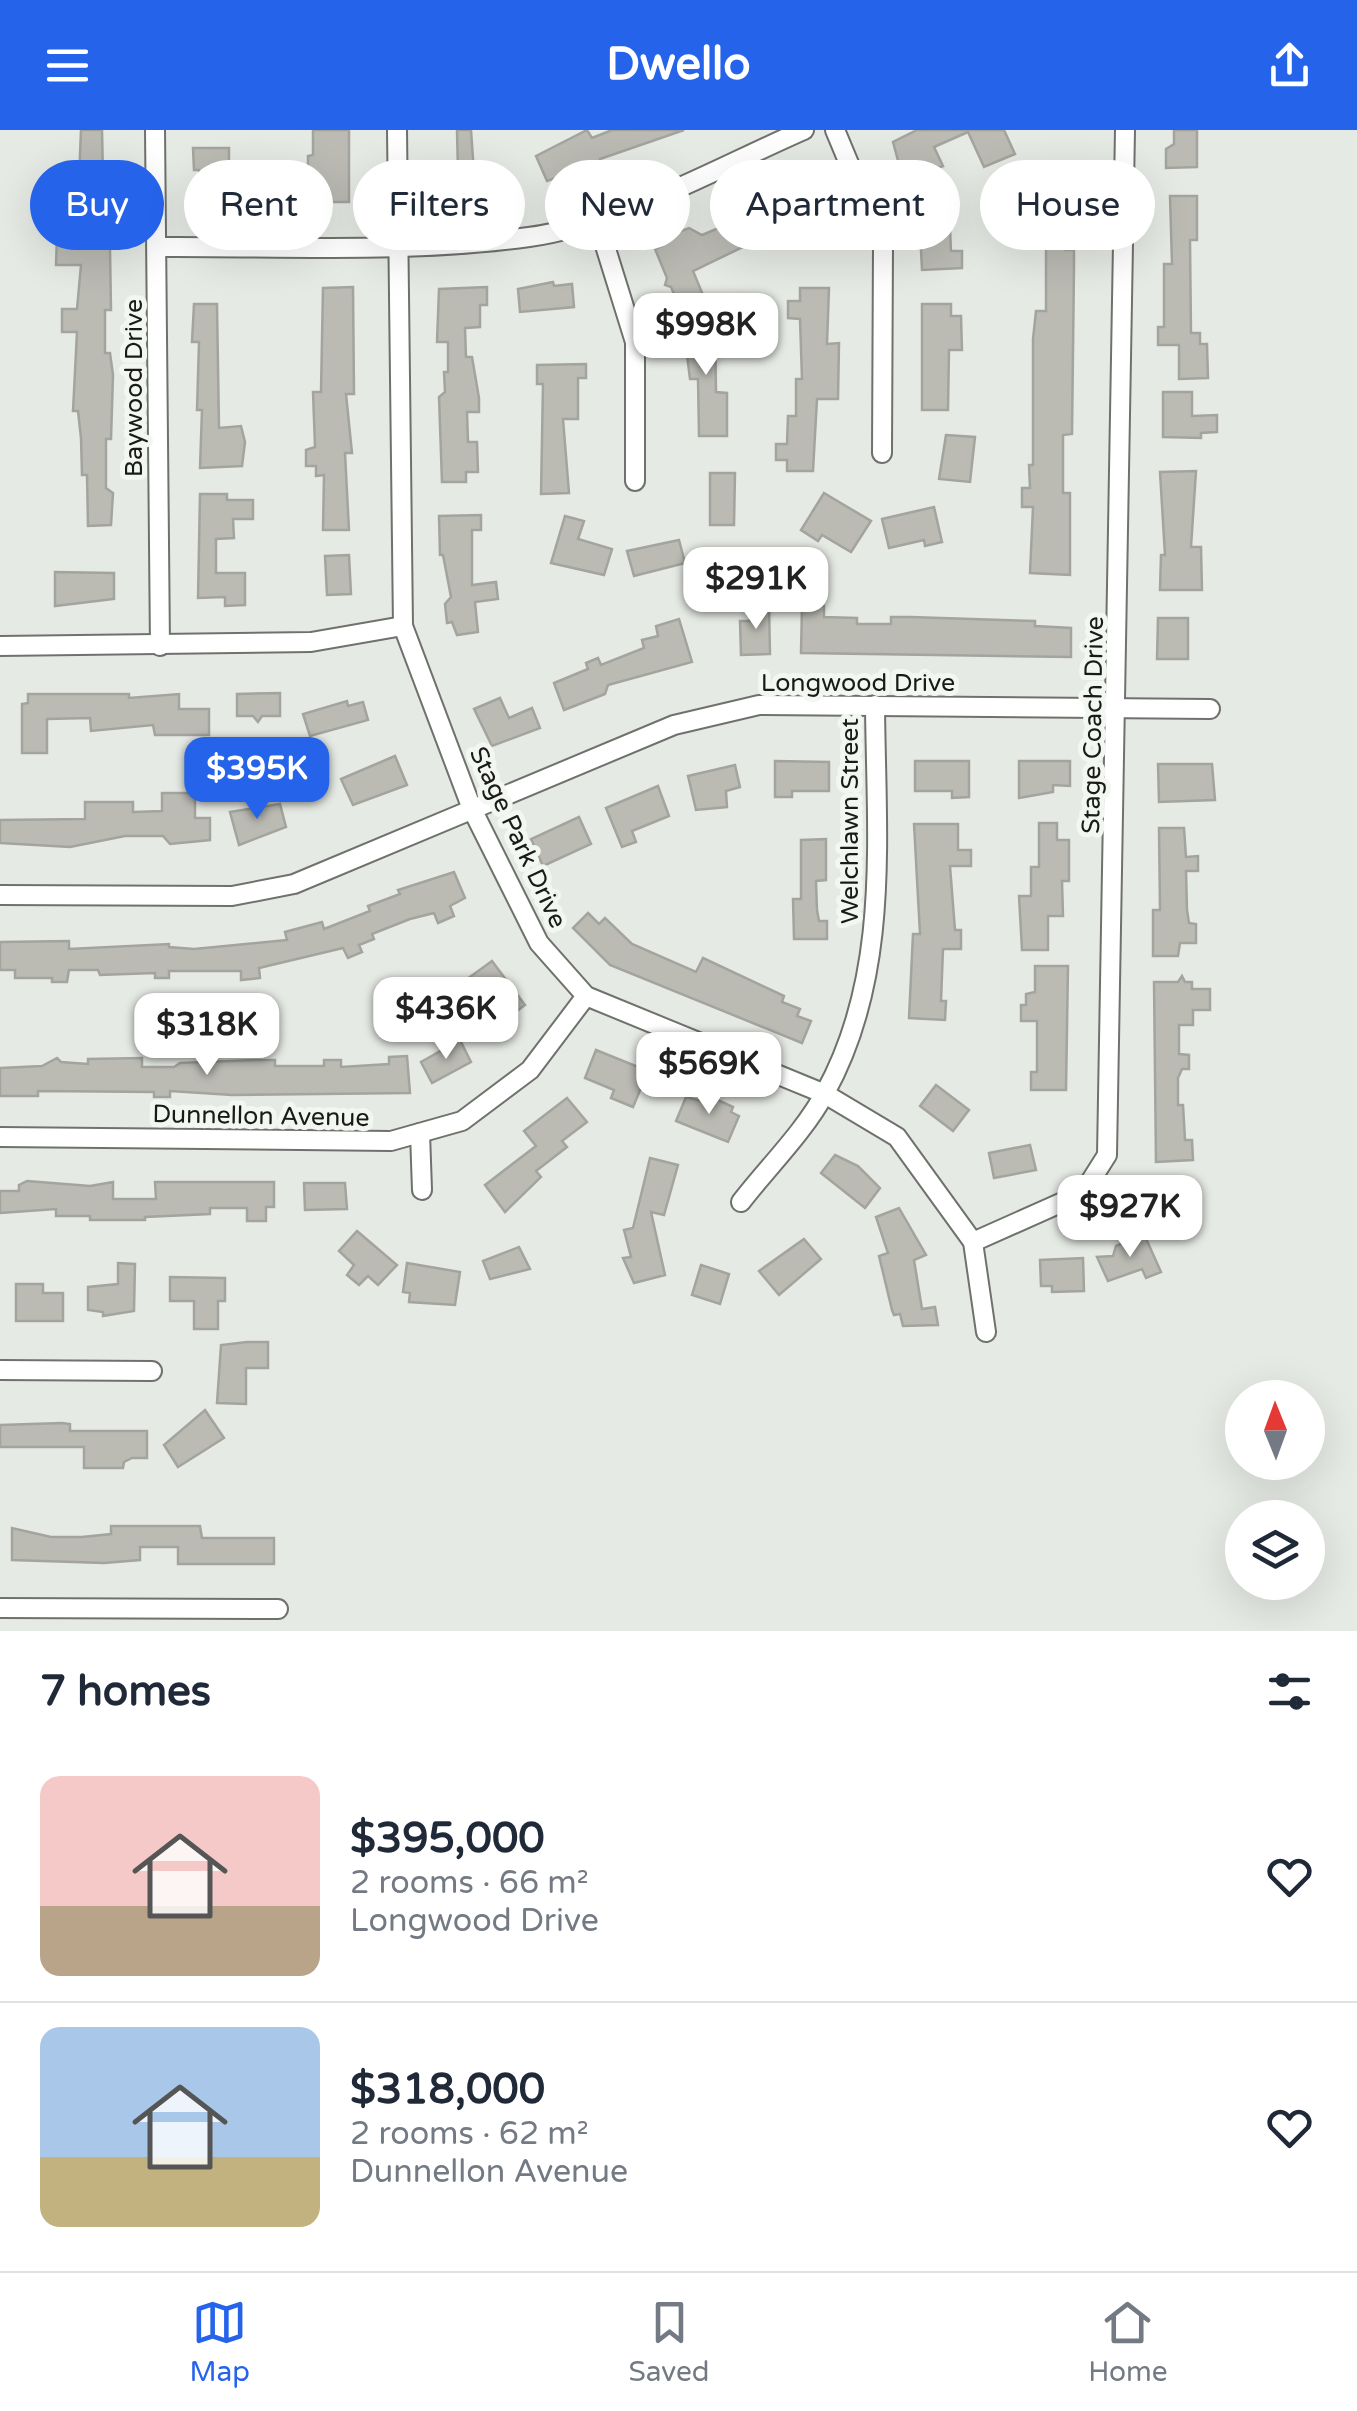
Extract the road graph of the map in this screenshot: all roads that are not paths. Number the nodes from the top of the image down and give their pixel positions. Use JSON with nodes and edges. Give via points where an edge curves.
{"nodes":[{"id":1,"x":155,"y":130,"type":"edge"},
{"id":2,"x":396,"y":130,"type":"edge"},
{"id":3,"x":804,"y":130,"type":"edge"},
{"id":4,"x":836,"y":130,"type":"edge"},
{"id":5,"x":1125,"y":130,"type":"edge"},
{"id":6,"x":156,"y":160,"type":"edge"},
{"id":7,"x":397,"y":160,"type":"edge"},
{"id":8,"x":690,"y":180,"type":"edge"},
{"id":9,"x":353,"y":246,"type":"edge"},
{"id":10,"x":164,"y":248,"type":"edge"},
{"id":11,"x":157,"y":250,"type":"edge"},
{"id":12,"x":398,"y":250,"type":"edge"},
{"id":13,"x":606,"y":250,"type":"edge"},
{"id":14,"x":882,"y":453,"type":"dead end"},
{"id":15,"x":635,"y":481,"type":"dead end"},
{"id":16,"x":403,"y":626,"type":"junction"},
{"id":17,"x":0,"y":646,"type":"edge"},
{"id":18,"x":160,"y":646,"type":"junction"},
{"id":19,"x":875,"y":705,"type":"junction"},
{"id":20,"x":1118,"y":708,"type":"junction"},
{"id":21,"x":1210,"y":709,"type":"dead end"},
{"id":22,"x":472,"y":809,"type":"junction"},
{"id":23,"x":0,"y":896,"type":"edge"},
{"id":24,"x":586,"y":996,"type":"junction"},
{"id":25,"x":825,"y":1094,"type":"junction"},
{"id":26,"x":420,"y":1133,"type":"junction"},
{"id":27,"x":0,"y":1138,"type":"edge"},
{"id":28,"x":422,"y":1190,"type":"dead end"},
{"id":29,"x":741,"y":1202,"type":"dead end"},
{"id":30,"x":972,"y":1242,"type":"junction"},
{"id":31,"x":986,"y":1332,"type":"dead end"},
{"id":32,"x":0,"y":1370,"type":"edge"},
{"id":33,"x":152,"y":1372,"type":"dead end"},
{"id":34,"x":0,"y":1608,"type":"edge"},
{"id":35,"x":278,"y":1609,"type":"dead end"}],
"edges":[{"from":1,"to":6,"type":"street","name":"Baywood Drive"},
{"from":2,"to":7,"type":"street","name":"Stage Park Drive"},
{"from":3,"to":8,"type":"street"},
{"from":4,"to":14,"type":"street","via":[[883,245]]},
{"from":5,"to":20,"type":"street","name":"Stage Coach Drive"},
{"from":9,"to":10,"type":"street"},
{"from":11,"to":18,"type":"street","name":"Baywood Drive"},
{"from":12,"to":16,"type":"street","name":"Stage Park Drive"},
{"from":13,"to":15,"type":"street","via":[[635,342]]},
{"from":16,"to":18,"type":"street","via":[[311,642]]},
{"from":16,"to":22,"type":"street","name":"Stage Park Drive"},
{"from":17,"to":18,"type":"street"},
{"from":19,"to":20,"type":"street","name":"Longwood Drive"},
{"from":19,"to":22,"type":"street","name":"Longwood Drive","via":[[759,705],[674,725]]},
{"from":19,"to":25,"type":"street","name":"Welchlawn Street","via":[[876,918],[864,994]]},
{"from":20,"to":21,"type":"street","name":"Longwood Drive"},
{"from":20,"to":30,"type":"street","name":"Stage Coach Drive","via":[[1106,1155],[1083,1193]]},
{"from":22,"to":23,"type":"street","name":"Longwood Drive","via":[[278,887],[232,896]]},
{"from":22,"to":24,"type":"street","name":"Stage Park Drive","via":[[540,943]]},
{"from":24,"to":25,"type":"street","name":"Stage Park Drive"},
{"from":24,"to":26,"type":"street","name":"Dunnellon Avenue","via":[[530,1070],[462,1121]]},
{"from":25,"to":29,"type":"street","name":"Welchlawn Street"},
{"from":25,"to":30,"type":"street","name":"Stage Park Drive","via":[[897,1138]]},
{"from":26,"to":27,"type":"street","name":"Dunnellon Avenue","via":[[391,1142]]},
{"from":26,"to":28,"type":"street"},
{"from":30,"to":31,"type":"street","name":"Stage Park Drive"},
{"from":32,"to":33,"type":"street"},
{"from":34,"to":35,"type":"street"}]}
